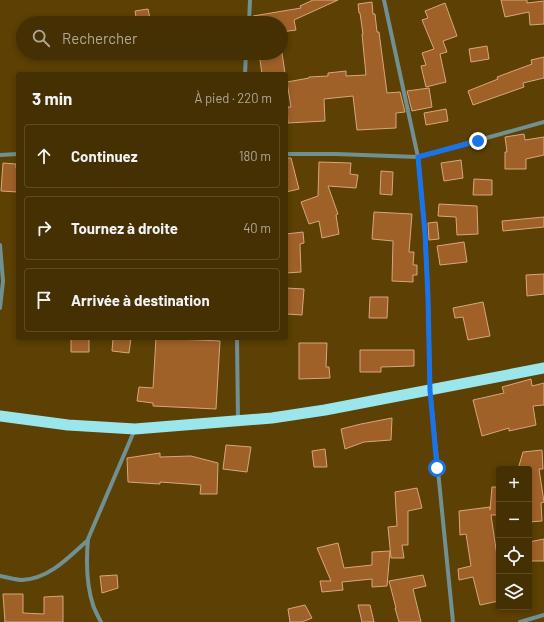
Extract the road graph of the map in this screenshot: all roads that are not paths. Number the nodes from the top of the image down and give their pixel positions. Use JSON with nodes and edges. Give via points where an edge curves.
{"nodes":[{"id":1,"x":250,"y":0,"type":"edge"},
{"id":2,"x":384,"y":0,"type":"edge"},
{"id":3,"x":249,"y":16,"type":"edge"},
{"id":4,"x":246,"y":60,"type":"edge"},
{"id":5,"x":245,"y":72,"type":"edge"},
{"id":6,"x":544,"y":122,"type":"edge"},
{"id":7,"x":16,"y":154,"type":"edge"},
{"id":8,"x":288,"y":154,"type":"edge"},
{"id":9,"x":0,"y":155,"type":"edge"},
{"id":10,"x":418,"y":157,"type":"junction"},
{"id":11,"x":0,"y":160,"type":"edge"},
{"id":12,"x":0,"y":245,"type":"edge"},
{"id":13,"x":0,"y":308,"type":"edge"},
{"id":14,"x":237,"y":340,"type":"edge"},
{"id":15,"x":544,"y":368,"type":"edge"},
{"id":16,"x":430,"y":390,"type":"junction"},
{"id":17,"x":0,"y":416,"type":"edge"},
{"id":18,"x":238,"y":420,"type":"junction"},
{"id":19,"x":135,"y":429,"type":"junction"},
{"id":20,"x":88,"y":539,"type":"junction"},
{"id":21,"x":0,"y":576,"type":"edge"},
{"id":22,"x":544,"y":615,"type":"edge"},
{"id":23,"x":101,"y":622,"type":"edge"},
{"id":24,"x":453,"y":622,"type":"edge"},
{"id":25,"x":520,"y":622,"type":"edge"}],
"edges":[{"from":1,"to":3,"type":"street"},
{"from":2,"to":10,"type":"street"},
{"from":4,"to":5,"type":"street"},
{"from":6,"to":10,"type":"street"},
{"from":7,"to":9,"type":"street"},
{"from":8,"to":10,"type":"street"},
{"from":9,"to":11,"type":"street"},
{"from":10,"to":16,"type":"street","via":[[425,233]]},
{"from":12,"to":13,"type":"street","via":[[3,281]]},
{"from":14,"to":18,"type":"street"},
{"from":15,"to":16,"type":"highway"},
{"from":16,"to":18,"type":"highway","via":[[325,410]]},
{"from":16,"to":24,"type":"street"},
{"from":17,"to":19,"type":"highway","via":[[68,425]]},
{"from":18,"to":19,"type":"highway"},
{"from":19,"to":20,"type":"street"},
{"from":20,"to":21,"type":"street","via":[[55,568],[36,578],[21,580]]},
{"from":20,"to":23,"type":"street","via":[[86,558],[89,588],[93,606]]},
{"from":22,"to":25,"type":"street"}]}
